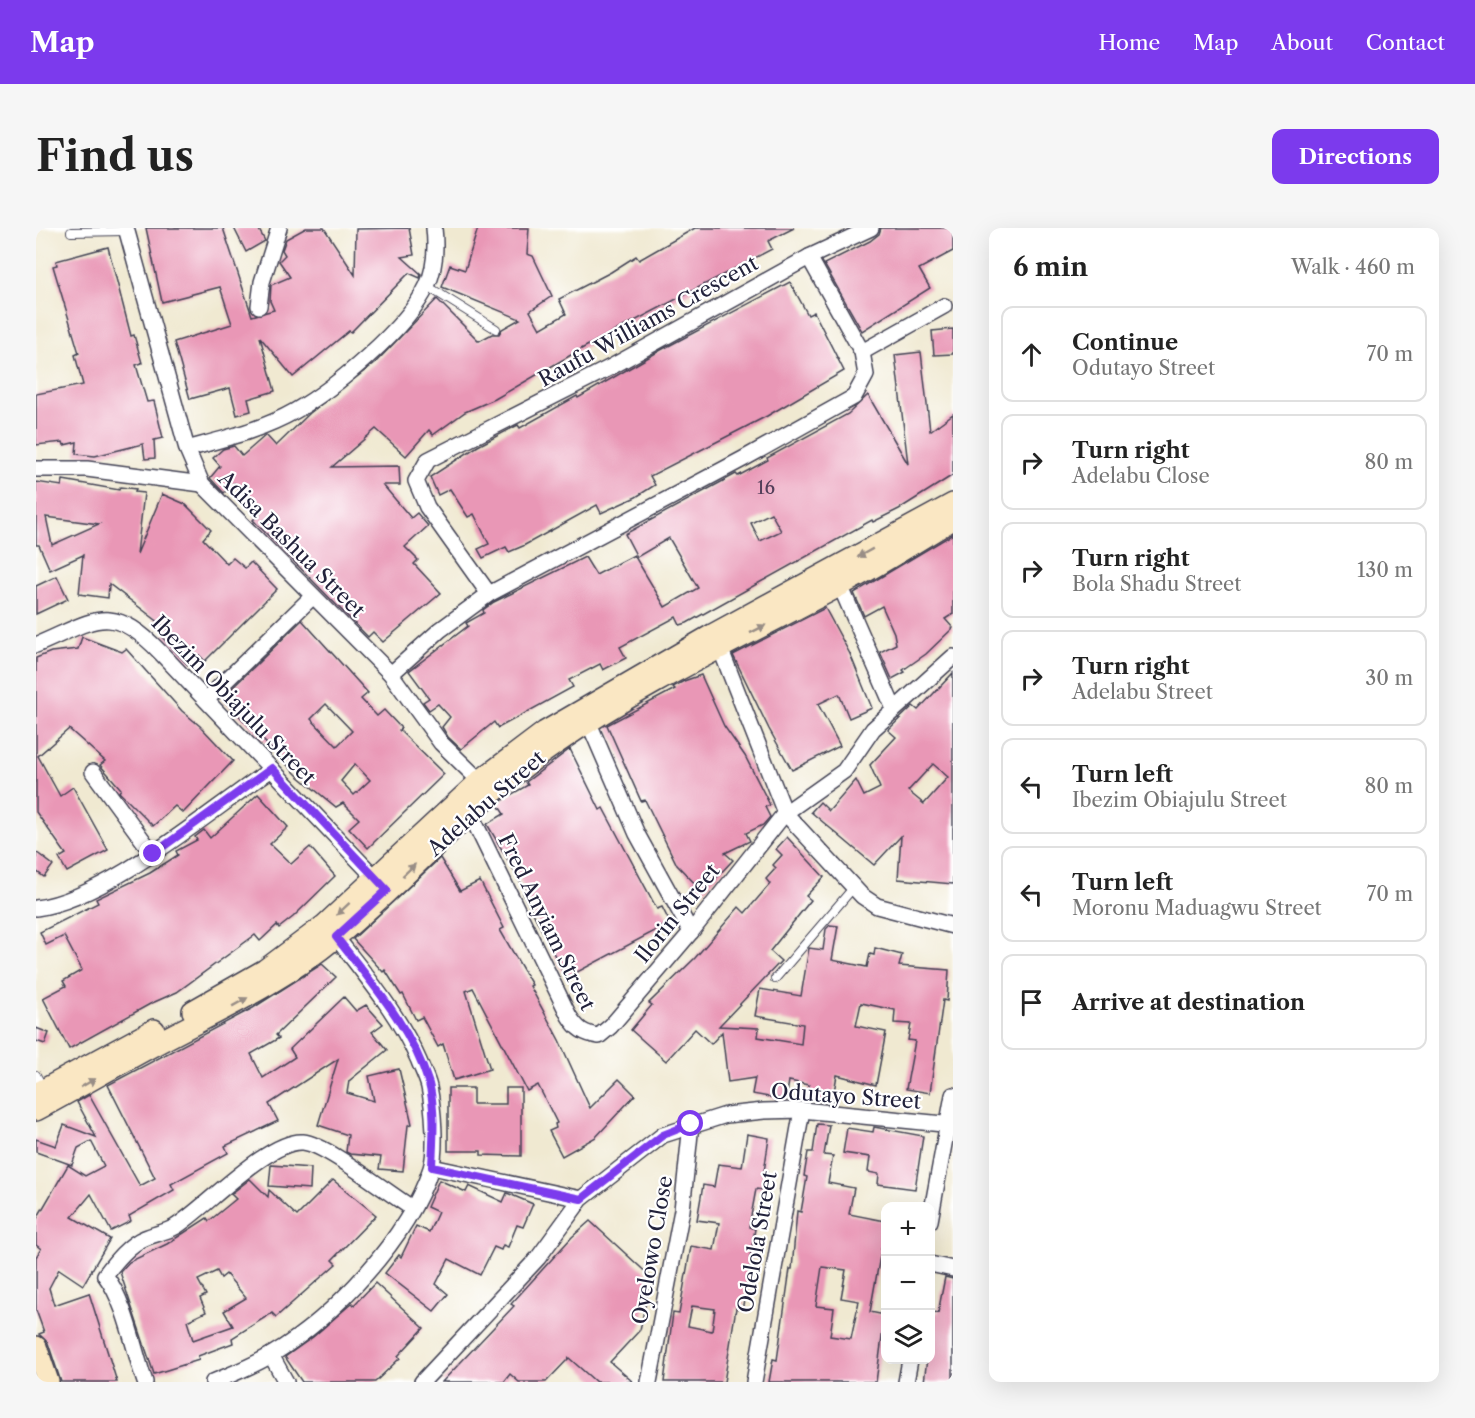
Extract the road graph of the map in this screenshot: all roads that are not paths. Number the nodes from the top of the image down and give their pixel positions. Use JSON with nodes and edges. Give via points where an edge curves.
{"nodes":[{"id":1,"x":279,"y":228,"type":"edge"},
{"id":2,"x":434,"y":228,"type":"edge"},
{"id":3,"x":871,"y":228,"type":"edge"},
{"id":4,"x":126,"y":229,"type":"edge"},
{"id":5,"x":71,"y":232,"type":"dead end"},
{"id":6,"x":809,"y":257,"type":"junction"},
{"id":7,"x":427,"y":286,"type":"junction"},
{"id":8,"x":259,"y":306,"type":"dead end"},
{"id":9,"x":944,"y":306,"type":"dead end"},
{"id":10,"x":496,"y":329,"type":"dead end"},
{"id":11,"x":862,"y":352,"type":"junction"},
{"id":12,"x":187,"y":449,"type":"junction"},
{"id":13,"x":36,"y":470,"type":"edge"},
{"id":14,"x":202,"y":484,"type":"junction"},
{"id":15,"x":953,"y":504,"type":"edge"},
{"id":16,"x":953,"y":519,"type":"edge"},
{"id":17,"x":837,"y":578,"type":"junction"},
{"id":18,"x":489,"y":594,"type":"junction"},
{"id":19,"x":313,"y":596,"type":"junction"},
{"id":20,"x":718,"y":641,"type":"junction"},
{"id":21,"x":36,"y":645,"type":"edge"},
{"id":22,"x":953,"y":657,"type":"edge"},
{"id":23,"x":391,"y":674,"type":"junction"},
{"id":24,"x":206,"y":700,"type":"junction"},
{"id":25,"x":894,"y":709,"type":"junction"},
{"id":26,"x":586,"y":715,"type":"junction"},
{"id":27,"x":272,"y":768,"type":"junction"},
{"id":28,"x":93,"y":772,"type":"dead end"},
{"id":29,"x":486,"y":787,"type":"junction"},
{"id":30,"x":470,"y":813,"type":"junction"},
{"id":31,"x":785,"y":813,"type":"junction"},
{"id":32,"x":153,"y":854,"type":"junction"},
{"id":33,"x":382,"y":884,"type":"junction"},
{"id":34,"x":854,"y":887,"type":"junction"},
{"id":35,"x":36,"y":908,"type":"edge"},
{"id":36,"x":953,"y":926,"type":"edge"},
{"id":37,"x":691,"y":932,"type":"junction"},
{"id":38,"x":336,"y":937,"type":"junction"},
{"id":39,"x":775,"y":979,"type":"dead end"},
{"id":40,"x":599,"y":1036,"type":"joint"},
{"id":41,"x":38,"y":1086,"type":"edge"},
{"id":42,"x":953,"y":1095,"type":"edge"},
{"id":43,"x":36,"y":1110,"type":"edge"},
{"id":44,"x":802,"y":1110,"type":"junction"},
{"id":45,"x":691,"y":1124,"type":"junction"},
{"id":46,"x":951,"y":1124,"type":"edge"},
{"id":47,"x":432,"y":1167,"type":"junction"},
{"id":48,"x":581,"y":1199,"type":"junction"},
{"id":49,"x":934,"y":1202,"type":"edge"},
{"id":50,"x":412,"y":1208,"type":"junction"},
{"id":51,"x":935,"y":1265,"type":"edge"},
{"id":52,"x":953,"y":1269,"type":"edge"},
{"id":53,"x":36,"y":1347,"type":"edge"},
{"id":54,"x":271,"y":1355,"type":"junction"},
{"id":55,"x":909,"y":1364,"type":"edge"},
{"id":56,"x":48,"y":1382,"type":"edge"},
{"id":57,"x":145,"y":1382,"type":"edge"},
{"id":58,"x":213,"y":1382,"type":"edge"},
{"id":59,"x":286,"y":1382,"type":"edge"},
{"id":60,"x":422,"y":1382,"type":"edge"},
{"id":61,"x":649,"y":1382,"type":"edge"},
{"id":62,"x":753,"y":1382,"type":"edge"},
{"id":63,"x":906,"y":1382,"type":"edge"}],
"edges":[{"from":1,"to":8,"type":"street","via":[[262,282]]},
{"from":2,"to":7,"type":"street","via":[[436,243]]},
{"from":3,"to":6,"type":"street"},
{"from":4,"to":5,"type":"lane"},
{"from":4,"to":12,"type":"street","name":"Adisa Bashua Street"},
{"from":6,"to":11,"type":"street"},
{"from":6,"to":18,"type":"street","name":"Raufu Williams Crescent","via":[[611,367],[428,460],[416,481],[427,507]]},
{"from":7,"to":10,"type":"lane"},
{"from":7,"to":12,"type":"street","via":[[393,331],[320,396],[254,429]]},
{"from":9,"to":11,"type":"street"},
{"from":11,"to":18,"type":"street","via":[[866,375],[854,397]]},
{"from":12,"to":14,"type":"street","name":"Adisa Bashua Street"},
{"from":13,"to":14,"type":"street","via":[[87,469]]},
{"from":14,"to":19,"type":"street","name":"Adisa Bashua Street"},
{"from":15,"to":17,"type":"main road","name":"Adelabu Street","one_way":true},
{"from":16,"to":17,"type":"main road","name":"Adelabu Street"},
{"from":17,"to":20,"type":"main road","name":"Adelabu Street"},
{"from":17,"to":25,"type":"street"},
{"from":18,"to":23,"type":"street","via":[[440,630]]},
{"from":19,"to":23,"type":"street","name":"Adisa Bashua Street"},
{"from":19,"to":24,"type":"street"},
{"from":20,"to":26,"type":"main road","name":"Adelabu Street"},
{"from":20,"to":31,"type":"street"},
{"from":21,"to":24,"type":"street","name":"Ibezim Obiajulu Street","via":[[92,621],[114,619],[143,634]]},
{"from":22,"to":25,"type":"street","name":"Ilorin Street"},
{"from":23,"to":29,"type":"street","name":"Adisa Bashua Street","via":[[441,744]]},
{"from":24,"to":27,"type":"street","name":"Ibezim Obiajulu Street"},
{"from":25,"to":31,"type":"street","name":"Ilorin Street","via":[[873,729],[844,771]]},
{"from":26,"to":29,"type":"main road","name":"Adelabu Street","via":[[553,745]]},
{"from":26,"to":37,"type":"street","via":[[637,834]]},
{"from":27,"to":32,"type":"street"},
{"from":27,"to":33,"type":"street","name":"Ibezim Obiajulu Street"},
{"from":28,"to":32,"type":"street"},
{"from":29,"to":30,"type":"main road","name":"Adelabu Street"},
{"from":29,"to":33,"type":"main road","name":"Adelabu Street"},
{"from":33,"to":30,"type":"main road","name":"Adelabu Street","one_way":true},
{"from":30,"to":40,"type":"street","name":"Fred Anyiam Street","via":[[569,1016],[586,1034]]},
{"from":31,"to":34,"type":"street"},
{"from":31,"to":37,"type":"street","name":"Ilorin Street"},
{"from":32,"to":35,"type":"street","via":[[58,905]]},
{"from":33,"to":38,"type":"main road","name":"Adelabu Street"},
{"from":33,"to":41,"type":"main road","name":"Adelabu Street","one_way":true,"via":[[265,970]]},
{"from":34,"to":36,"type":"street","via":[[877,906]]},
{"from":34,"to":39,"type":"lane"},
{"from":37,"to":40,"type":"street","name":"Ilorin Street"},
{"from":43,"to":38,"type":"main road","name":"Adelabu Street","one_way":true,"via":[[241,1002]]},
{"from":38,"to":47,"type":"street","via":[[408,1035],[429,1085]]},
{"from":42,"to":46,"type":"street"},
{"from":44,"to":45,"type":"street","name":"Odutayo Street","via":[[726,1115]]},
{"from":44,"to":46,"type":"street","name":"Odutayo Street"},
{"from":44,"to":62,"type":"street","name":"Odelola Street"},
{"from":45,"to":48,"type":"street","name":"Odutayo Street","via":[[663,1135]]},
{"from":45,"to":61,"type":"street","name":"Oyelowo Close","via":[[682,1210]]},
{"from":46,"to":49,"type":"street"},
{"from":47,"to":48,"type":"street"},
{"from":47,"to":50,"type":"street"},
{"from":48,"to":60,"type":"street","name":"Odutayo Street","via":[[538,1258]]},
{"from":50,"to":54,"type":"street","via":[[388,1248],[358,1283],[326,1314]]},
{"from":50,"to":57,"type":"street","via":[[336,1158],[302,1142],[246,1169],[174,1228],[141,1239],[105,1275],[118,1293]]},
{"from":51,"to":52,"type":"street"},
{"from":53,"to":56,"type":"main road"},
{"from":54,"to":58,"type":"street"},
{"from":54,"to":59,"type":"street"},
{"from":55,"to":63,"type":"street"}]}
